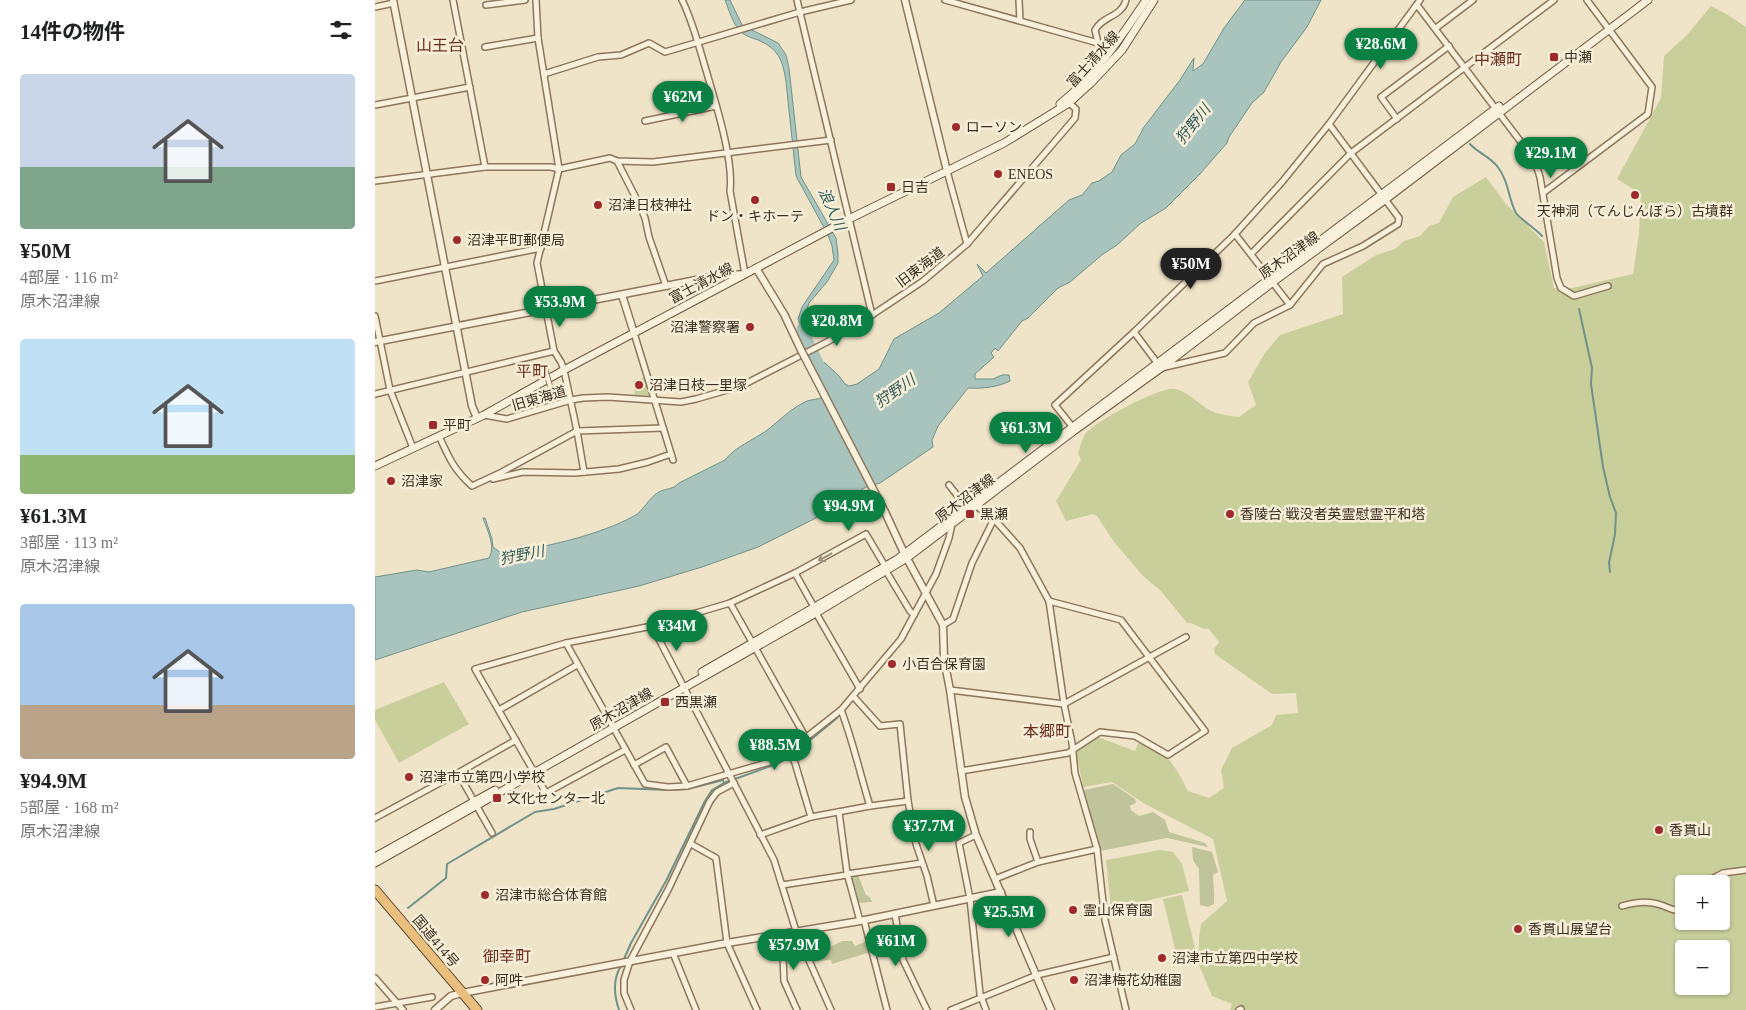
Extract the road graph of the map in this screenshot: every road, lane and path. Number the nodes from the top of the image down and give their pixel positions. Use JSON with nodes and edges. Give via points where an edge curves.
{"nodes":[{"id":1,"x":453,"y":0,"type":"edge"},
{"id":2,"x":525,"y":0,"type":"edge"},
{"id":3,"x":536,"y":0,"type":"edge"},
{"id":4,"x":682,"y":0,"type":"edge"},
{"id":5,"x":797,"y":0,"type":"edge"},
{"id":6,"x":851,"y":0,"type":"edge"},
{"id":7,"x":905,"y":0,"type":"edge"},
{"id":8,"x":945,"y":0,"type":"edge"},
{"id":9,"x":1018,"y":0,"type":"edge"},
{"id":10,"x":1125,"y":0,"type":"edge"},
{"id":11,"x":1146,"y":0,"type":"edge"},
{"id":12,"x":1155,"y":0,"type":"edge"},
{"id":13,"x":1473,"y":0,"type":"edge"},
{"id":14,"x":1554,"y":0,"type":"edge"},
{"id":15,"x":1587,"y":0,"type":"edge"},
{"id":16,"x":1641,"y":0,"type":"edge"},
{"id":17,"x":1648,"y":0,"type":"edge"},
{"id":18,"x":394,"y":2,"type":"edge"},
{"id":19,"x":1419,"y":2,"type":"edge"},
{"id":20,"x":486,"y":5,"type":"dead end"},
{"id":21,"x":375,"y":7,"type":"edge"},
{"id":22,"x":800,"y":12,"type":"junction"},
{"id":23,"x":1020,"y":21,"type":"junction"},
{"id":24,"x":1608,"y":27,"type":"junction"},
{"id":25,"x":1436,"y":28,"type":"junction"},
{"id":26,"x":538,"y":38,"type":"junction"},
{"id":27,"x":1098,"y":42,"type":"junction"},
{"id":28,"x":698,"y":44,"type":"junction"},
{"id":29,"x":1449,"y":46,"type":"junction"},
{"id":30,"x":485,"y":47,"type":"dead end"},
{"id":31,"x":1110,"y":52,"type":"junction"},
{"id":32,"x":1465,"y":68,"type":"junction"},
{"id":33,"x":544,"y":74,"type":"junction"},
{"id":34,"x":470,"y":87,"type":"junction"},
{"id":35,"x":411,"y":99,"type":"junction"},
{"id":36,"x":1068,"y":101,"type":"junction"},
{"id":37,"x":375,"y":105,"type":"edge"},
{"id":38,"x":716,"y":106,"type":"junction"},
{"id":39,"x":1497,"y":111,"type":"junction"},
{"id":40,"x":1397,"y":119,"type":"junction"},
{"id":41,"x":645,"y":121,"type":"dead end"},
{"id":42,"x":1329,"y":124,"type":"junction"},
{"id":43,"x":831,"y":140,"type":"junction"},
{"id":44,"x":1351,"y":153,"type":"junction"},
{"id":45,"x":727,"y":154,"type":"junction"},
{"id":46,"x":617,"y":161,"type":"junction"},
{"id":47,"x":485,"y":167,"type":"junction"},
{"id":48,"x":559,"y":169,"type":"junction"},
{"id":49,"x":947,"y":171,"type":"junction"},
{"id":50,"x":427,"y":174,"type":"junction"},
{"id":51,"x":375,"y":182,"type":"edge"},
{"id":52,"x":1543,"y":193,"type":"junction"},
{"id":53,"x":1384,"y":196,"type":"junction"},
{"id":54,"x":849,"y":219,"type":"junction"},
{"id":55,"x":1235,"y":234,"type":"junction"},
{"id":56,"x":967,"y":244,"type":"junction"},
{"id":57,"x":541,"y":248,"type":"junction"},
{"id":58,"x":1251,"y":254,"type":"junction"},
{"id":59,"x":445,"y":266,"type":"junction"},
{"id":60,"x":756,"y":268,"type":"junction"},
{"id":61,"x":745,"y":274,"type":"junction"},
{"id":62,"x":1271,"y":280,"type":"junction"},
{"id":63,"x":375,"y":281,"type":"edge"},
{"id":64,"x":666,"y":286,"type":"junction"},
{"id":65,"x":1608,"y":286,"type":"dead end"},
{"id":66,"x":622,"y":294,"type":"junction"},
{"id":67,"x":1290,"y":305,"type":"junction"},
{"id":68,"x":546,"y":308,"type":"junction"},
{"id":69,"x":872,"y":315,"type":"junction"},
{"id":70,"x":375,"y":316,"type":"edge"},
{"id":71,"x":457,"y":326,"type":"junction"},
{"id":72,"x":1133,"y":332,"type":"junction"},
{"id":73,"x":634,"y":333,"type":"junction"},
{"id":74,"x":378,"y":341,"type":"edge"},
{"id":75,"x":554,"y":351,"type":"junction"},
{"id":76,"x":1159,"y":365,"type":"junction"},
{"id":77,"x":545,"y":369,"type":"dead end"},
{"id":78,"x":564,"y":370,"type":"junction"},
{"id":79,"x":466,"y":372,"type":"junction"},
{"id":80,"x":551,"y":386,"type":"dead end"},
{"id":81,"x":390,"y":390,"type":"junction"},
{"id":82,"x":375,"y":394,"type":"edge"},
{"id":83,"x":571,"y":400,"type":"junction"},
{"id":84,"x":655,"y":400,"type":"junction"},
{"id":85,"x":481,"y":417,"type":"junction"},
{"id":86,"x":663,"y":428,"type":"junction"},
{"id":87,"x":1073,"y":428,"type":"junction"},
{"id":88,"x":577,"y":431,"type":"junction"},
{"id":89,"x":439,"y":436,"type":"junction"},
{"id":90,"x":413,"y":448,"type":"junction"},
{"id":91,"x":671,"y":454,"type":"junction"},
{"id":92,"x":673,"y":460,"type":"dead end"},
{"id":93,"x":375,"y":466,"type":"edge"},
{"id":94,"x":584,"y":472,"type":"junction"},
{"id":95,"x":486,"y":480,"type":"junction"},
{"id":96,"x":949,"y":485,"type":"dead end"},
{"id":97,"x":976,"y":506,"type":"junction"},
{"id":98,"x":967,"y":509,"type":"junction"},
{"id":99,"x":994,"y":519,"type":"junction"},
{"id":100,"x":952,"y":524,"type":"junction"},
{"id":101,"x":906,"y":556,"type":"junction"},
{"id":102,"x":885,"y":568,"type":"junction"},
{"id":103,"x":795,"y":573,"type":"junction"},
{"id":104,"x":925,"y":591,"type":"junction"},
{"id":105,"x":1049,"y":601,"type":"junction"},
{"id":106,"x":730,"y":603,"type":"junction"},
{"id":107,"x":815,"y":610,"type":"junction"},
{"id":108,"x":915,"y":615,"type":"junction"},
{"id":109,"x":943,"y":625,"type":"junction"},
{"id":110,"x":652,"y":626,"type":"junction"},
{"id":111,"x":1186,"y":637,"type":"dead end"},
{"id":112,"x":566,"y":643,"type":"junction"},
{"id":113,"x":753,"y":646,"type":"junction"},
{"id":114,"x":1149,"y":658,"type":"junction"},
{"id":115,"x":577,"y":665,"type":"junction"},
{"id":116,"x":683,"y":686,"type":"junction"},
{"id":117,"x":860,"y":689,"type":"junction"},
{"id":118,"x":950,"y":690,"type":"junction"},
{"id":119,"x":853,"y":696,"type":"junction"},
{"id":120,"x":1065,"y":704,"type":"junction"},
{"id":121,"x":499,"y":710,"type":"junction"},
{"id":122,"x":841,"y":710,"type":"junction"},
{"id":123,"x":612,"y":726,"type":"junction"},
{"id":124,"x":806,"y":738,"type":"junction"},
{"id":125,"x":516,"y":740,"type":"junction"},
{"id":126,"x":625,"y":750,"type":"junction"},
{"id":127,"x":1073,"y":750,"type":"junction"},
{"id":128,"x":789,"y":751,"type":"junction"},
{"id":129,"x":634,"y":765,"type":"junction"},
{"id":130,"x":961,"y":770,"type":"junction"},
{"id":131,"x":534,"y":771,"type":"junction"},
{"id":132,"x":458,"y":773,"type":"junction"},
{"id":133,"x":730,"y":775,"type":"junction"},
{"id":134,"x":734,"y":783,"type":"junction"},
{"id":135,"x":687,"y":786,"type":"junction"},
{"id":136,"x":908,"y":801,"type":"junction"},
{"id":137,"x":475,"y":804,"type":"junction"},
{"id":138,"x":870,"y":806,"type":"junction"},
{"id":139,"x":839,"y":812,"type":"junction"},
{"id":140,"x":811,"y":817,"type":"junction"},
{"id":141,"x":375,"y":818,"type":"edge"},
{"id":142,"x":1030,"y":832,"type":"dead end"},
{"id":143,"x":492,"y":833,"type":"dead end"},
{"id":144,"x":760,"y":835,"type":"junction"},
{"id":145,"x":976,"y":835,"type":"junction"},
{"id":146,"x":691,"y":844,"type":"junction"},
{"id":147,"x":1097,"y":849,"type":"junction"},
{"id":148,"x":375,"y":857,"type":"edge"},
{"id":149,"x":1037,"y":862,"type":"junction"},
{"id":150,"x":375,"y":863,"type":"edge"},
{"id":151,"x":922,"y":863,"type":"junction"},
{"id":152,"x":1746,"y":870,"type":"edge"},
{"id":153,"x":847,"y":875,"type":"junction"},
{"id":154,"x":1719,"y":875,"type":"edge"},
{"id":155,"x":995,"y":879,"type":"junction"},
{"id":156,"x":782,"y":885,"type":"junction"},
{"id":157,"x":375,"y":890,"type":"edge"},
{"id":158,"x":1001,"y":892,"type":"junction"},
{"id":159,"x":970,"y":899,"type":"junction"},
{"id":160,"x":935,"y":906,"type":"junction"},
{"id":161,"x":1622,"y":906,"type":"dead end"},
{"id":162,"x":1675,"y":911,"type":"edge"},
{"id":163,"x":895,"y":914,"type":"junction"},
{"id":164,"x":862,"y":921,"type":"junction"},
{"id":165,"x":796,"y":931,"type":"junction"},
{"id":166,"x":782,"y":934,"type":"junction"},
{"id":167,"x":727,"y":943,"type":"junction"},
{"id":168,"x":673,"y":953,"type":"junction"},
{"id":169,"x":1114,"y":957,"type":"junction"},
{"id":170,"x":630,"y":961,"type":"junction"},
{"id":171,"x":1037,"y":975,"type":"junction"},
{"id":172,"x":375,"y":978,"type":"edge"},
{"id":173,"x":462,"y":993,"type":"junction"},
{"id":174,"x":432,"y":997,"type":"dead end"},
{"id":175,"x":981,"y":997,"type":"junction"},
{"id":176,"x":397,"y":1003,"type":"junction"},
{"id":177,"x":375,"y":1007,"type":"edge"},
{"id":178,"x":403,"y":1010,"type":"edge"},
{"id":179,"x":435,"y":1010,"type":"edge"},
{"id":180,"x":477,"y":1010,"type":"edge"},
{"id":181,"x":631,"y":1010,"type":"edge"},
{"id":182,"x":695,"y":1010,"type":"edge"},
{"id":183,"x":757,"y":1010,"type":"edge"},
{"id":184,"x":797,"y":1010,"type":"edge"},
{"id":185,"x":831,"y":1010,"type":"edge"},
{"id":186,"x":887,"y":1010,"type":"edge"},
{"id":187,"x":927,"y":1010,"type":"edge"},
{"id":188,"x":951,"y":1010,"type":"edge"},
{"id":189,"x":986,"y":1010,"type":"edge"},
{"id":190,"x":1051,"y":1010,"type":"edge"},
{"id":191,"x":1126,"y":1010,"type":"edge"}],
"edges":[{"from":1,"to":34,"type":"street"},
{"from":2,"to":20,"type":"street"},
{"from":3,"to":26,"type":"street"},
{"from":4,"to":28,"type":"street"},
{"from":5,"to":22,"type":"street"},
{"from":6,"to":22,"type":"street"},
{"from":7,"to":49,"type":"street"},
{"from":8,"to":23,"type":"street"},
{"from":9,"to":23,"type":"street"},
{"from":10,"to":27,"type":"street","via":[[1121,10],[1098,24],[1095,30]]},
{"from":11,"to":31,"type":"main road","name":"富士清水線"},
{"from":12,"to":36,"type":"main road","name":"富士清水線","via":[[1122,50],[1091,83]]},
{"from":13,"to":25,"type":"street"},
{"from":14,"to":32,"type":"street"},
{"from":15,"to":24,"type":"street"},
{"from":16,"to":24,"type":"main road","name":"原木沼津線"},
{"from":17,"to":24,"type":"main road","name":"原木沼津線"},
{"from":18,"to":21,"type":"street"},
{"from":18,"to":35,"type":"street"},
{"from":19,"to":25,"type":"street"},
{"from":19,"to":42,"type":"street"},
{"from":22,"to":28,"type":"street"},
{"from":22,"to":43,"type":"street"},
{"from":23,"to":27,"type":"street"},
{"from":24,"to":39,"type":"main road","name":"原木沼津線"},
{"from":24,"to":52,"type":"street","via":[[1652,87],[1647,114]]},
{"from":25,"to":29,"type":"street"},
{"from":26,"to":30,"type":"street"},
{"from":26,"to":33,"type":"street"},
{"from":27,"to":31,"type":"street"},
{"from":28,"to":33,"type":"street","via":[[665,52],[649,43],[621,54],[598,57]]},
{"from":28,"to":38,"type":"street"},
{"from":29,"to":32,"type":"street"},
{"from":29,"to":40,"type":"street","via":[[1381,97]]},
{"from":31,"to":36,"type":"main road","name":"富士清水線"},
{"from":32,"to":39,"type":"street"},
{"from":32,"to":40,"type":"street"},
{"from":33,"to":48,"type":"street"},
{"from":34,"to":35,"type":"street"},
{"from":34,"to":47,"type":"street"},
{"from":35,"to":37,"type":"street"},
{"from":35,"to":50,"type":"street"},
{"from":36,"to":49,"type":"main road","name":"富士清水線","via":[[1004,143]]},
{"from":36,"to":56,"type":"street","name":"旧東海道","via":[[1076,108],[1075,118]]},
{"from":38,"to":41,"type":"street"},
{"from":38,"to":45,"type":"street"},
{"from":39,"to":52,"type":"street","via":[[1536,165]]},
{"from":39,"to":53,"type":"main road","name":"原木沼津線"},
{"from":40,"to":44,"type":"street"},
{"from":42,"to":44,"type":"street"},
{"from":42,"to":55,"type":"street"},
{"from":43,"to":45,"type":"street"},
{"from":43,"to":54,"type":"street"},
{"from":44,"to":53,"type":"street"},
{"from":44,"to":58,"type":"street"},
{"from":45,"to":46,"type":"street","via":[[653,162]]},
{"from":45,"to":61,"type":"street","via":[[730,191]]},
{"from":46,"to":48,"type":"street","via":[[610,158]]},
{"from":46,"to":64,"type":"street","via":[[642,211]]},
{"from":47,"to":48,"type":"street","via":[[551,166]]},
{"from":47,"to":50,"type":"street"},
{"from":48,"to":57,"type":"street"},
{"from":49,"to":54,"type":"main road","name":"富士清水線"},
{"from":49,"to":56,"type":"street"},
{"from":50,"to":51,"type":"street"},
{"from":50,"to":59,"type":"street"},
{"from":52,"to":65,"type":"street","via":[[1561,288],[1574,296]]},
{"from":53,"to":62,"type":"main road","name":"原木沼津線"},
{"from":53,"to":67,"type":"street","via":[[1399,218],[1398,224],[1363,246],[1323,264]]},
{"from":54,"to":60,"type":"main road","name":"富士清水線"},
{"from":54,"to":69,"type":"street"},
{"from":55,"to":58,"type":"street"},
{"from":55,"to":72,"type":"street"},
{"from":56,"to":69,"type":"street","name":"旧東海道","via":[[923,281]]},
{"from":57,"to":59,"type":"street"},
{"from":57,"to":68,"type":"street","via":[[537,264]]},
{"from":58,"to":62,"type":"street"},
{"from":59,"to":63,"type":"street"},
{"from":59,"to":71,"type":"street"},
{"from":60,"to":61,"type":"main road","name":"富士清水線"},
{"from":60,"to":101,"type":"street","bridge":true,"via":[[784,314]]},
{"from":61,"to":64,"type":"street"},
{"from":61,"to":73,"type":"main road","name":"富士清水線"},
{"from":62,"to":67,"type":"street"},
{"from":62,"to":76,"type":"main road","name":"原木沼津線"},
{"from":64,"to":66,"type":"street"},
{"from":66,"to":68,"type":"street"},
{"from":66,"to":73,"type":"street"},
{"from":67,"to":76,"type":"street","via":[[1254,323],[1225,352]]},
{"from":68,"to":71,"type":"street"},
{"from":68,"to":75,"type":"street"},
{"from":69,"to":84,"type":"street","name":"旧東海道","via":[[741,386],[681,402]]},
{"from":70,"to":74,"type":"street"},
{"from":71,"to":74,"type":"street"},
{"from":71,"to":79,"type":"street"},
{"from":72,"to":76,"type":"street"},
{"from":72,"to":87,"type":"street","via":[[1055,405]]},
{"from":73,"to":78,"type":"main road","name":"富士清水線"},
{"from":73,"to":84,"type":"street"},
{"from":74,"to":81,"type":"street"},
{"from":75,"to":78,"type":"street"},
{"from":75,"to":79,"type":"street"},
{"from":76,"to":87,"type":"main road","name":"原木沼津線"},
{"from":77,"to":80,"type":"street","bridge":true},
{"from":78,"to":83,"type":"street"},
{"from":78,"to":85,"type":"main road","name":"富士清水線"},
{"from":79,"to":81,"type":"street"},
{"from":79,"to":85,"type":"street","via":[[472,406]]},
{"from":81,"to":82,"type":"street"},
{"from":81,"to":90,"type":"street"},
{"from":83,"to":84,"type":"street","name":"旧東海道","via":[[609,397]]},
{"from":83,"to":85,"type":"street","name":"旧東海道","via":[[507,419]]},
{"from":83,"to":88,"type":"street"},
{"from":84,"to":86,"type":"street"},
{"from":85,"to":89,"type":"main road","name":"富士清水線"},
{"from":86,"to":88,"type":"street"},
{"from":86,"to":91,"type":"street"},
{"from":87,"to":97,"type":"main road","name":"原木沼津線"},
{"from":87,"to":98,"type":"main road","name":"原木沼津線"},
{"from":88,"to":94,"type":"street"},
{"from":88,"to":95,"type":"street"},
{"from":89,"to":90,"type":"main road","name":"富士清水線"},
{"from":89,"to":95,"type":"street","via":[[453,466],[463,478],[472,486]]},
{"from":90,"to":93,"type":"main road","name":"富士清水線"},
{"from":91,"to":92,"type":"street"},
{"from":91,"to":94,"type":"street","via":[[634,466]]},
{"from":94,"to":95,"type":"street","via":[[523,472]]},
{"from":96,"to":98,"type":"street"},
{"from":97,"to":98,"type":"main road","name":"原木沼津線"},
{"from":97,"to":99,"type":"street"},
{"from":98,"to":100,"type":"main road","name":"原木沼津線"},
{"from":98,"to":101,"type":"main road","name":"原木沼津線"},
{"from":99,"to":105,"type":"street","via":[[1020,548]]},
{"from":99,"to":109,"type":"street","via":[[972,563],[953,618]]},
{"from":100,"to":101,"type":"main road","name":"原木沼津線"},
{"from":100,"to":104,"type":"street","via":[[936,574]]},
{"from":101,"to":102,"type":"main road","name":"原木沼津線"},
{"from":101,"to":104,"type":"street"},
{"from":102,"to":103,"type":"street","one_way":true,"via":[[866,534]]},
{"from":102,"to":107,"type":"main road","name":"原木沼津線"},
{"from":102,"to":108,"type":"street","via":[[910,612]]},
{"from":103,"to":106,"type":"street"},
{"from":103,"to":107,"type":"street"},
{"from":104,"to":108,"type":"street"},
{"from":104,"to":109,"type":"street"},
{"from":105,"to":114,"type":"street","via":[[1121,620]]},
{"from":105,"to":120,"type":"street"},
{"from":106,"to":110,"type":"street"},
{"from":106,"to":113,"type":"street"},
{"from":107,"to":113,"type":"main road","name":"原木沼津線"},
{"from":107,"to":117,"type":"street"},
{"from":108,"to":117,"type":"street","via":[[901,639]]},
{"from":109,"to":118,"type":"street","via":[[944,659]]},
{"from":110,"to":112,"type":"street"},
{"from":110,"to":116,"type":"street"},
{"from":111,"to":114,"type":"street"},
{"from":112,"to":115,"type":"street"},
{"from":112,"to":121,"type":"street","via":[[475,669]]},
{"from":113,"to":116,"type":"main road","name":"原木沼津線"},
{"from":113,"to":124,"type":"street"},
{"from":114,"to":120,"type":"street"},
{"from":114,"to":127,"type":"street","via":[[1205,731],[1168,755],[1135,736],[1100,732]]},
{"from":115,"to":121,"type":"street"},
{"from":115,"to":123,"type":"street"},
{"from":116,"to":123,"type":"main road","name":"原木沼津線"},
{"from":116,"to":133,"type":"street"},
{"from":117,"to":119,"type":"street"},
{"from":118,"to":120,"type":"street"},
{"from":118,"to":130,"type":"street"},
{"from":119,"to":122,"type":"street"},
{"from":119,"to":136,"type":"street","via":[[880,726],[900,724]]},
{"from":120,"to":127,"type":"street"},
{"from":121,"to":125,"type":"street"},
{"from":122,"to":124,"type":"street"},
{"from":122,"to":138,"type":"street"},
{"from":123,"to":126,"type":"street"},
{"from":123,"to":131,"type":"main road","name":"原木沼津線"},
{"from":124,"to":128,"type":"street"},
{"from":125,"to":131,"type":"street"},
{"from":125,"to":132,"type":"street"},
{"from":126,"to":129,"type":"street"},
{"from":126,"to":131,"type":"street","via":[[546,793]]},
{"from":127,"to":130,"type":"street"},
{"from":127,"to":147,"type":"street","via":[[1075,773]]},
{"from":128,"to":133,"type":"street","via":[[773,761]]},
{"from":128,"to":140,"type":"street"},
{"from":129,"to":135,"type":"street","via":[[645,784]]},
{"from":129,"to":135,"type":"street","via":[[666,747]]},
{"from":130,"to":145,"type":"street"},
{"from":131,"to":137,"type":"main road","name":"原木沼津線"},
{"from":132,"to":137,"type":"street"},
{"from":132,"to":141,"type":"street"},
{"from":133,"to":134,"type":"street"},
{"from":133,"to":135,"type":"street"},
{"from":134,"to":144,"type":"street"},
{"from":134,"to":146,"type":"street","via":[[717,792]]},
{"from":136,"to":138,"type":"street"},
{"from":136,"to":151,"type":"street"},
{"from":137,"to":143,"type":"street"},
{"from":137,"to":148,"type":"main road","name":"原木沼津線"},
{"from":137,"to":150,"type":"main road","name":"原木沼津線"},
{"from":138,"to":139,"type":"street"},
{"from":139,"to":140,"type":"street"},
{"from":139,"to":153,"type":"street"},
{"from":140,"to":144,"type":"street"},
{"from":142,"to":149,"type":"street"},
{"from":144,"to":156,"type":"street","via":[[774,860]]},
{"from":145,"to":155,"type":"street"},
{"from":145,"to":159,"type":"street","via":[[959,843]]},
{"from":146,"to":167,"type":"street","via":[[716,858]]},
{"from":146,"to":170,"type":"street"},
{"from":147,"to":149,"type":"street"},
{"from":147,"to":169,"type":"street","via":[[1105,920]]},
{"from":149,"to":155,"type":"street"},
{"from":151,"to":153,"type":"street"},
{"from":151,"to":160,"type":"street"},
{"from":152,"to":154,"type":"street"},
{"from":153,"to":156,"type":"street"},
{"from":153,"to":164,"type":"street"},
{"from":155,"to":158,"type":"street"},
{"from":156,"to":165,"type":"street"},
{"from":157,"to":173,"type":"highway","name":"国道414号"},
{"from":158,"to":159,"type":"street"},
{"from":158,"to":171,"type":"street"},
{"from":159,"to":160,"type":"street"},
{"from":159,"to":175,"type":"street"},
{"from":160,"to":163,"type":"street"},
{"from":161,"to":162,"type":"street","via":[[1647,902]]},
{"from":163,"to":164,"type":"street"},
{"from":163,"to":187,"type":"street","via":[[903,960]]},
{"from":164,"to":165,"type":"street"},
{"from":164,"to":186,"type":"street"},
{"from":165,"to":166,"type":"street"},
{"from":165,"to":185,"type":"street"},
{"from":166,"to":167,"type":"street"},
{"from":166,"to":184,"type":"street","via":[[784,981]]},
{"from":167,"to":168,"type":"street"},
{"from":167,"to":183,"type":"street"},
{"from":168,"to":170,"type":"street"},
{"from":168,"to":182,"type":"street"},
{"from":169,"to":171,"type":"street"},
{"from":169,"to":191,"type":"street"},
{"from":170,"to":173,"type":"street"},
{"from":170,"to":181,"type":"street","via":[[624,993]]},
{"from":171,"to":175,"type":"street"},
{"from":171,"to":190,"type":"street"},
{"from":172,"to":176,"type":"street"},
{"from":173,"to":179,"type":"street","via":[[451,996]]},
{"from":173,"to":180,"type":"highway","name":"国道414号"},
{"from":174,"to":176,"type":"street"},
{"from":175,"to":188,"type":"street"},
{"from":175,"to":189,"type":"street"},
{"from":176,"to":177,"type":"street"},
{"from":176,"to":178,"type":"street"}]}
